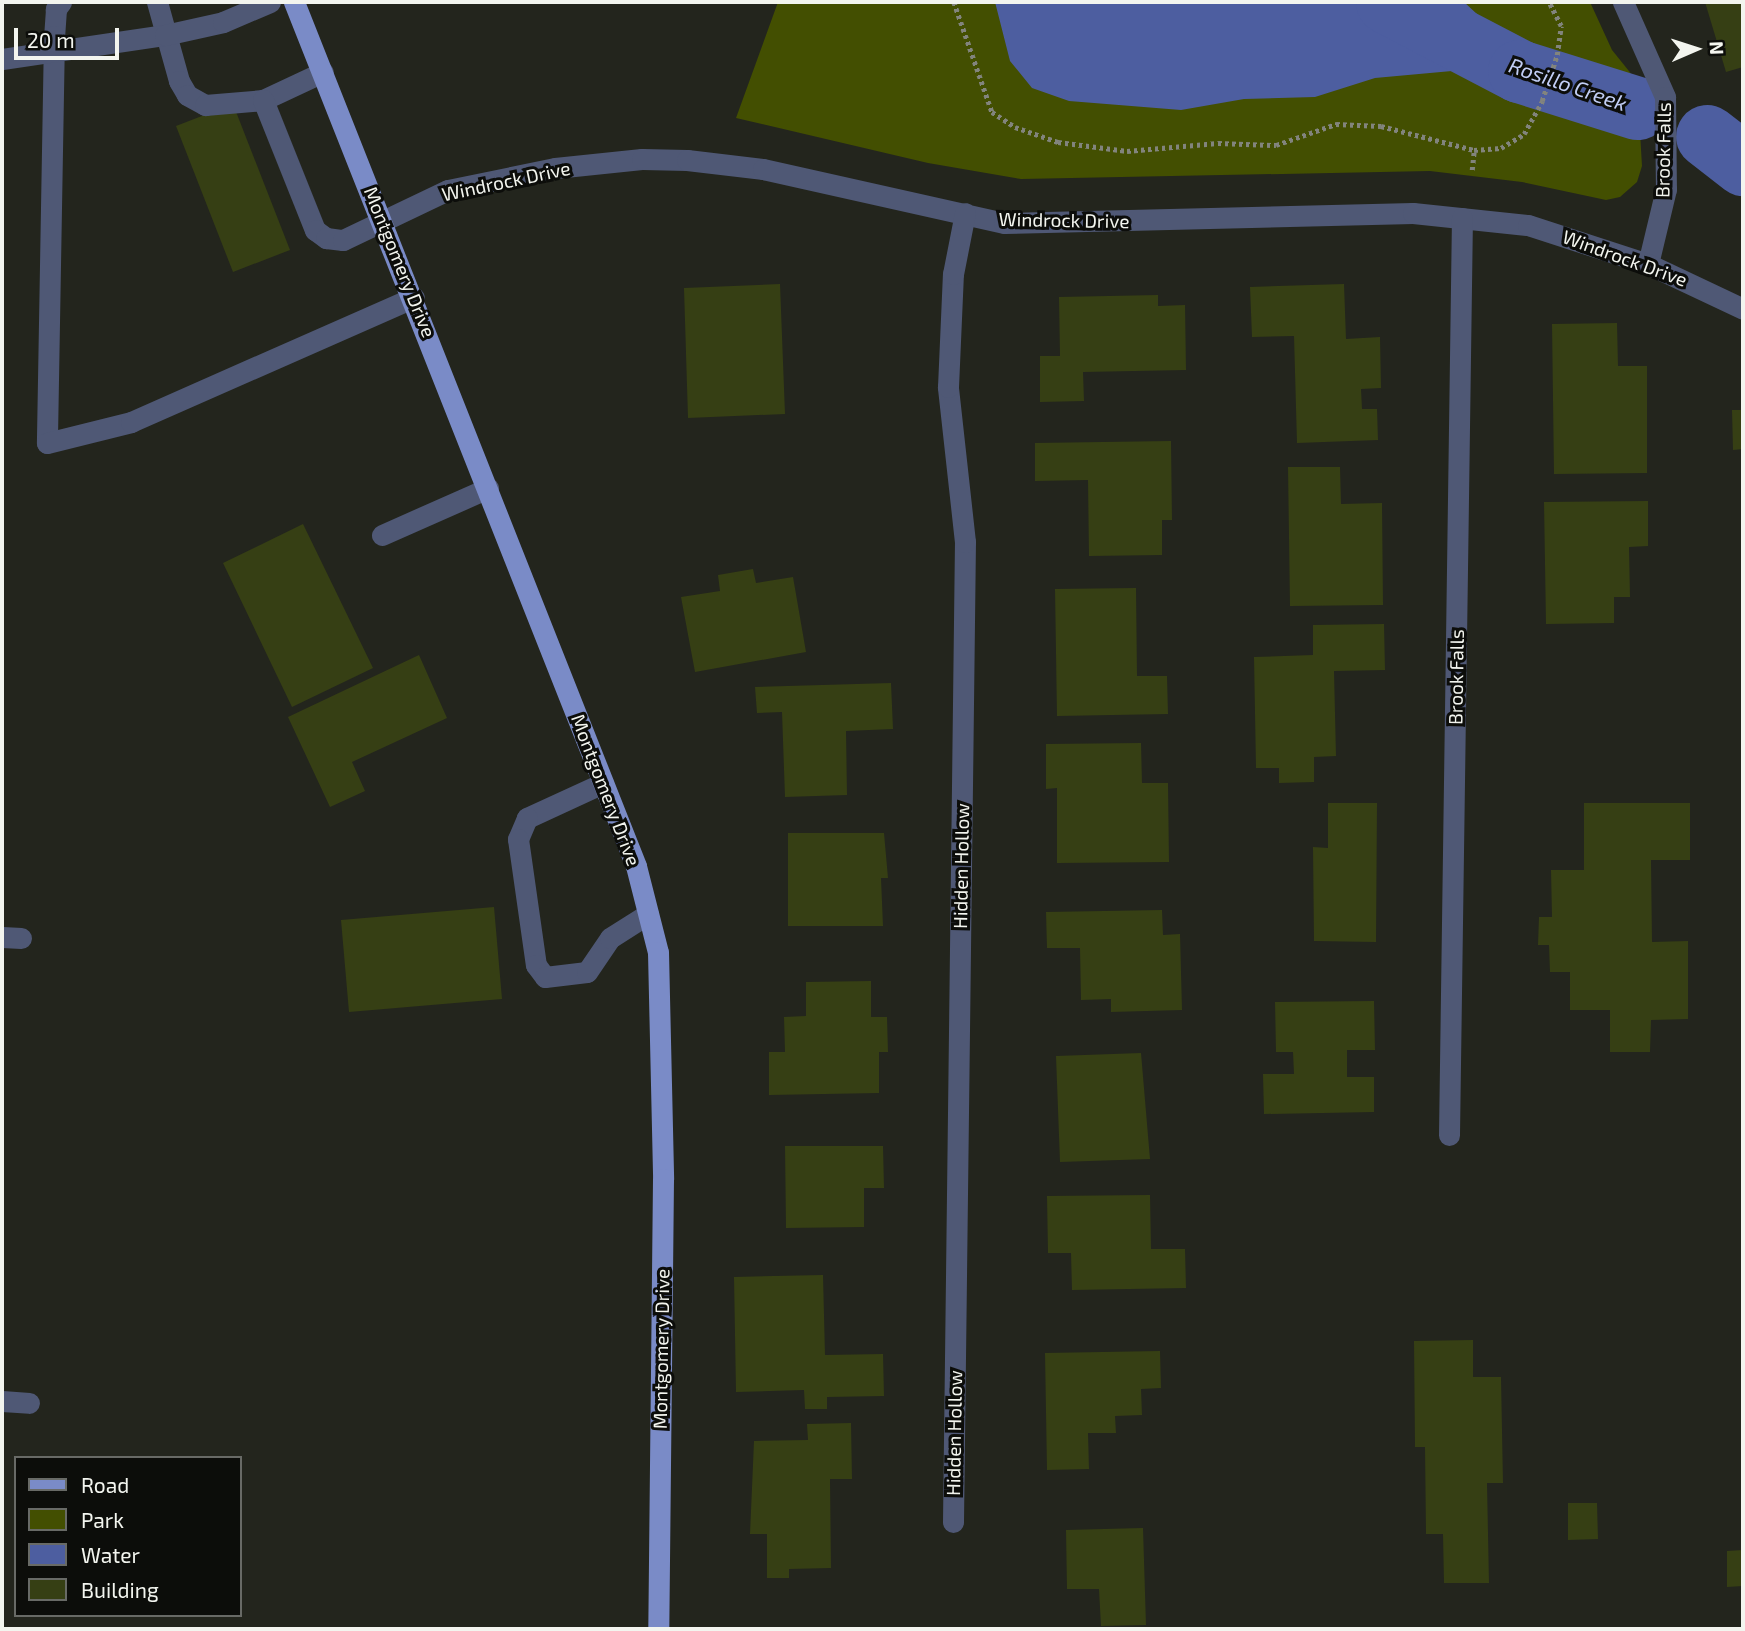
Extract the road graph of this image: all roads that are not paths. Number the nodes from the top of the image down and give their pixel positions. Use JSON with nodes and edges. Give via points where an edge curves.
{"nodes":[{"id":1,"x":61,"y":2,"type":"edge"},
{"id":2,"x":157,"y":2,"type":"edge"},
{"id":3,"x":270,"y":2,"type":"edge"},
{"id":4,"x":294,"y":2,"type":"edge"},
{"id":5,"x":1623,"y":2,"type":"edge"},
{"id":6,"x":165,"y":35,"type":"junction"},
{"id":7,"x":57,"y":50,"type":"junction"},
{"id":8,"x":2,"y":59,"type":"edge"},
{"id":9,"x":323,"y":72,"type":"junction"},
{"id":10,"x":262,"y":100,"type":"junction"},
{"id":11,"x":965,"y":213,"type":"junction"},
{"id":12,"x":1462,"y":218,"type":"junction"},
{"id":13,"x":383,"y":219,"type":"junction"},
{"id":14,"x":1648,"y":264,"type":"junction"},
{"id":15,"x":414,"y":297,"type":"junction"},
{"id":16,"x":1743,"y":309,"type":"edge"},
{"id":17,"x":488,"y":488,"type":"junction"},
{"id":18,"x":382,"y":535,"type":"dead end"},
{"id":19,"x":603,"y":783,"type":"junction"},
{"id":20,"x":648,"y":914,"type":"junction"},
{"id":21,"x":1449,"y":1135,"type":"dead end"},
{"id":22,"x":2,"y":1401,"type":"edge"},
{"id":23,"x":29,"y":1403,"type":"dead end"},
{"id":24,"x":953,"y":1522,"type":"dead end"},
{"id":25,"x":658,"y":1629,"type":"edge"}],
"edges":[{"from":1,"to":7,"type":"street","via":[[56,9]]},
{"from":2,"to":6,"type":"street"},
{"from":3,"to":6,"type":"street","via":[[223,22]]},
{"from":4,"to":9,"type":"main road","name":"Montgomery Drive"},
{"from":5,"to":14,"type":"street","name":"Brook Falls","via":[[1665,97],[1666,190]]},
{"from":6,"to":7,"type":"street"},
{"from":6,"to":10,"type":"street","via":[[187,95],[205,105]]},
{"from":7,"to":8,"type":"street"},
{"from":7,"to":15,"type":"street","via":[[47,443],[131,422]]},
{"from":9,"to":10,"type":"street"},
{"from":9,"to":13,"type":"main road","name":"Montgomery Drive"},
{"from":10,"to":13,"type":"street","name":"Windrock Drive","via":[[315,230],[326,238],[343,240]]},
{"from":11,"to":12,"type":"street","name":"Windrock Drive","via":[[1004,223],[1073,224],[1413,213]]},
{"from":11,"to":13,"type":"street","name":"Windrock Drive","via":[[763,169],[642,159],[555,168],[448,190]]},
{"from":11,"to":24,"type":"street","name":"Hidden Hollow","via":[[953,274],[948,387],[965,542]]},
{"from":12,"to":14,"type":"street","name":"Windrock Drive","via":[[1528,225]]},
{"from":12,"to":21,"type":"street","name":"Brook Falls"},
{"from":13,"to":15,"type":"main road","name":"Montgomery Drive"},
{"from":14,"to":16,"type":"street","name":"Windrock Drive"},
{"from":15,"to":17,"type":"main road","name":"Montgomery Drive"},
{"from":17,"to":18,"type":"street"},
{"from":17,"to":19,"type":"main road","name":"Montgomery Drive"},
{"from":19,"to":20,"type":"main road","name":"Montgomery Drive","via":[[636,866]]},
{"from":19,"to":20,"type":"street","via":[[527,818],[518,839],[536,965],[545,977],[587,972],[610,938]]},
{"from":20,"to":25,"type":"main road","name":"Montgomery Drive","via":[[658,952],[663,1179]]},
{"from":22,"to":23,"type":"street"}]}
